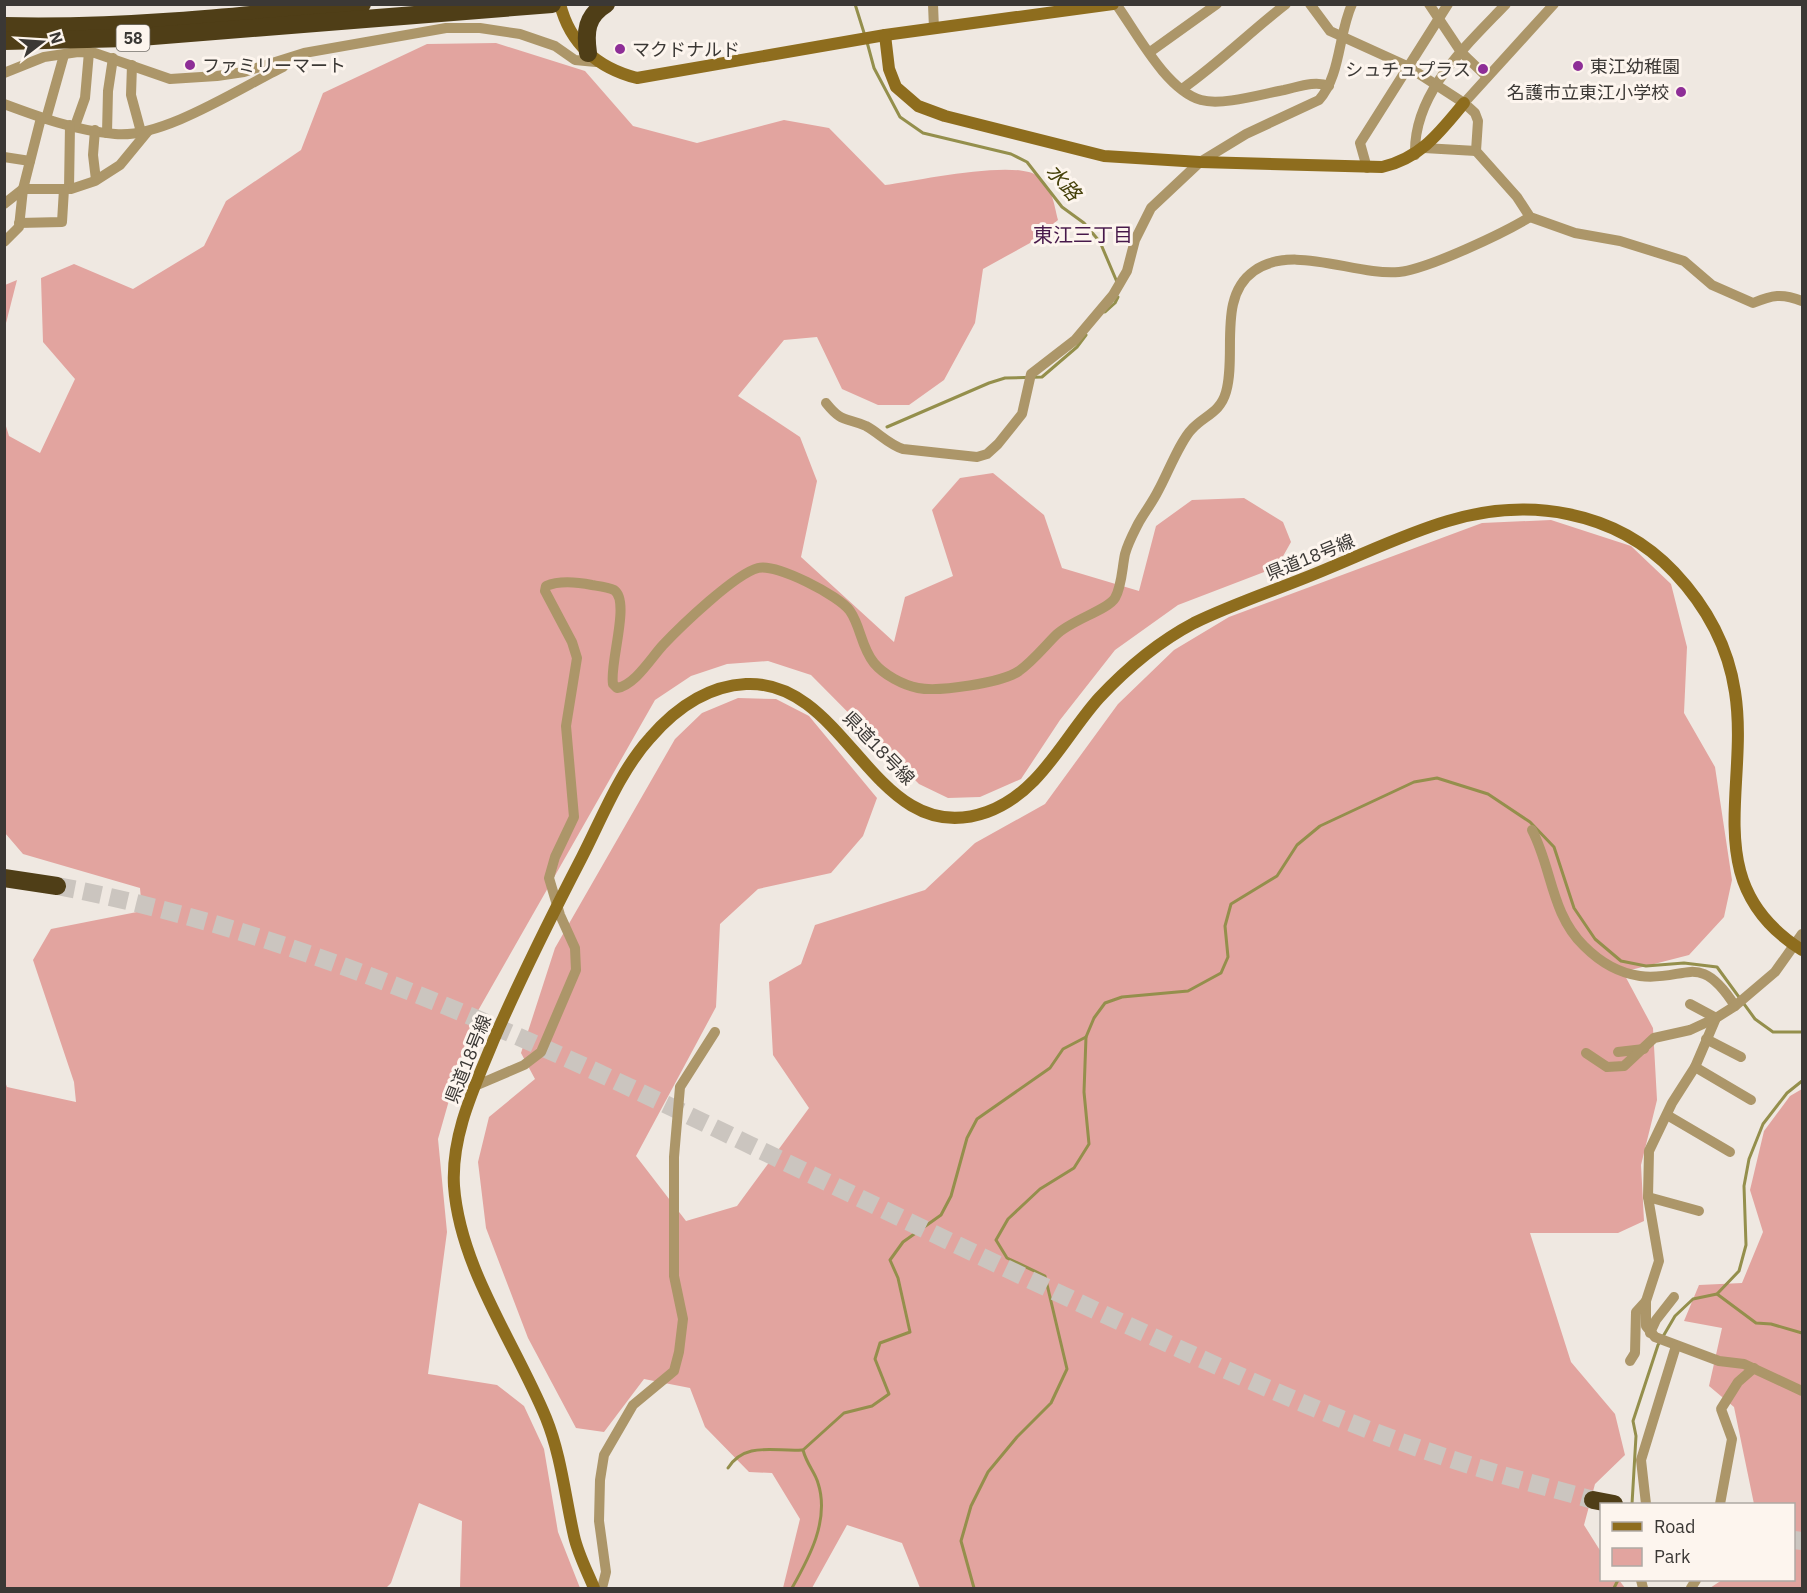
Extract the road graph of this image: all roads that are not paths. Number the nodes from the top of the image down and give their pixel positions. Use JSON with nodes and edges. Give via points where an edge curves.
{"nodes":[{"id":1,"x":362,"y":4,"type":"edge"},
{"id":2,"x":552,"y":4,"type":"edge"},
{"id":3,"x":560,"y":4,"type":"edge"},
{"id":4,"x":606,"y":4,"type":"edge"},
{"id":5,"x":933,"y":4,"type":"edge"},
{"id":6,"x":1115,"y":4,"type":"edge"},
{"id":7,"x":1217,"y":4,"type":"edge"},
{"id":8,"x":1286,"y":4,"type":"edge"},
{"id":9,"x":1310,"y":4,"type":"edge"},
{"id":10,"x":1352,"y":4,"type":"edge"},
{"id":11,"x":1429,"y":4,"type":"edge"},
{"id":12,"x":1448,"y":4,"type":"edge"},
{"id":13,"x":1506,"y":4,"type":"edge"},
{"id":14,"x":1551,"y":6,"type":"edge"},
{"id":15,"x":205,"y":11,"type":"edge"},
{"id":16,"x":1440,"y":18,"type":"junction"},
{"id":17,"x":4,"y":26,"type":"edge"},
{"id":18,"x":934,"y":29,"type":"junction"},
{"id":19,"x":879,"y":36,"type":"junction"},
{"id":20,"x":1341,"y":37,"type":"junction"},
{"id":21,"x":4,"y":41,"type":"edge"},
{"id":22,"x":89,"y":52,"type":"junction"},
{"id":23,"x":1150,"y":52,"type":"junction"},
{"id":24,"x":1461,"y":52,"type":"junction"},
{"id":25,"x":64,"y":55,"type":"junction"},
{"id":26,"x":293,"y":56,"type":"junction"},
{"id":27,"x":113,"y":58,"type":"junction"},
{"id":28,"x":593,"y":58,"type":"junction"},
{"id":29,"x":132,"y":65,"type":"junction"},
{"id":30,"x":1407,"y":66,"type":"junction"},
{"id":31,"x":4,"y":74,"type":"edge"},
{"id":32,"x":224,"y":75,"type":"junction"},
{"id":33,"x":1487,"y":77,"type":"junction"},
{"id":34,"x":1436,"y":85,"type":"junction"},
{"id":35,"x":1329,"y":86,"type":"junction"},
{"id":36,"x":1182,"y":89,"type":"junction"},
{"id":37,"x":231,"y":94,"type":"junction"},
{"id":38,"x":1464,"y":103,"type":"junction"},
{"id":39,"x":4,"y":104,"type":"edge"},
{"id":40,"x":43,"y":118,"type":"junction"},
{"id":41,"x":72,"y":125,"type":"junction"},
{"id":42,"x":101,"y":131,"type":"junction"},
{"id":43,"x":145,"y":132,"type":"junction"},
{"id":44,"x":1476,"y":151,"type":"junction"},
{"id":45,"x":1419,"y":152,"type":"junction"},
{"id":46,"x":4,"y":157,"type":"edge"},
{"id":47,"x":30,"y":161,"type":"junction"},
{"id":48,"x":1200,"y":162,"type":"junction"},
{"id":49,"x":1367,"y":168,"type":"junction"},
{"id":50,"x":96,"y":180,"type":"junction"},
{"id":51,"x":23,"y":189,"type":"junction"},
{"id":52,"x":66,"y":189,"type":"junction"},
{"id":53,"x":8,"y":202,"type":"edge"},
{"id":54,"x":21,"y":208,"type":"junction"},
{"id":55,"x":1530,"y":217,"type":"junction"},
{"id":56,"x":19,"y":224,"type":"junction"},
{"id":57,"x":4,"y":242,"type":"edge"},
{"id":58,"x":1803,"y":301,"type":"edge"},
{"id":59,"x":826,"y":403,"type":"dead end"},
{"id":60,"x":1532,"y":830,"type":"dead end"},
{"id":61,"x":4,"y":871,"type":"edge"},
{"id":62,"x":4,"y":878,"type":"edge"},
{"id":63,"x":1803,"y":934,"type":"edge"},
{"id":64,"x":1803,"y":950,"type":"edge"},
{"id":65,"x":1690,"y":1004,"type":"dead end"},
{"id":66,"x":1736,"y":1005,"type":"junction"},
{"id":67,"x":1716,"y":1018,"type":"junction"},
{"id":68,"x":715,"y":1032,"type":"dead end"},
{"id":69,"x":1706,"y":1039,"type":"junction"},
{"id":70,"x":1644,"y":1049,"type":"junction"},
{"id":71,"x":1618,"y":1052,"type":"dead end"},
{"id":72,"x":1586,"y":1053,"type":"dead end"},
{"id":73,"x":1741,"y":1057,"type":"dead end"},
{"id":74,"x":1695,"y":1066,"type":"junction"},
{"id":75,"x":475,"y":1086,"type":"junction"},
{"id":76,"x":1751,"y":1100,"type":"dead end"},
{"id":77,"x":1667,"y":1114,"type":"junction"},
{"id":78,"x":1730,"y":1152,"type":"dead end"},
{"id":79,"x":1648,"y":1197,"type":"junction"},
{"id":80,"x":1699,"y":1211,"type":"dead end"},
{"id":81,"x":1674,"y":1297,"type":"dead end"},
{"id":82,"x":1646,"y":1301,"type":"junction"},
{"id":83,"x":1652,"y":1335,"type":"junction"},
{"id":84,"x":1672,"y":1344,"type":"junction"},
{"id":85,"x":1630,"y":1361,"type":"dead end"},
{"id":86,"x":1754,"y":1368,"type":"junction"},
{"id":87,"x":1803,"y":1391,"type":"edge"},
{"id":88,"x":1593,"y":1500,"type":"tunnel mouth"},
{"id":89,"x":1609,"y":1503,"type":"edge"},
{"id":90,"x":1646,"y":1503,"type":"edge"},
{"id":91,"x":1720,"y":1503,"type":"edge"},
{"id":92,"x":594,"y":1588,"type":"edge"},
{"id":93,"x":602,"y":1588,"type":"edge"}],
"edges":[{"from":1,"to":15,"type":"highway","number":"58"},
{"from":2,"to":21,"type":"highway","number":"58","via":[[128,38]]},
{"from":3,"to":28,"type":"main road","via":[[574,38]]},
{"from":4,"to":28,"type":"highway","via":[[594,13],[586,28]]},
{"from":5,"to":18,"type":"street"},
{"from":6,"to":18,"type":"main road"},
{"from":6,"to":23,"type":"street"},
{"from":7,"to":23,"type":"street"},
{"from":8,"to":36,"type":"street","via":[[1223,60]]},
{"from":9,"to":20,"type":"street","via":[[1330,31]]},
{"from":10,"to":20,"type":"street"},
{"from":11,"to":16,"type":"street"},
{"from":12,"to":16,"type":"street"},
{"from":13,"to":24,"type":"street"},
{"from":14,"to":33,"type":"street"},
{"from":15,"to":17,"type":"highway","number":"58","via":[[63,26]]},
{"from":16,"to":24,"type":"street"},
{"from":16,"to":30,"type":"street"},
{"from":18,"to":19,"type":"main road"},
{"from":19,"to":28,"type":"main road","via":[[648,78],[625,75]]},
{"from":19,"to":48,"type":"main road","via":[[896,87],[931,112],[1082,152]]},
{"from":20,"to":30,"type":"street"},
{"from":20,"to":35,"type":"street"},
{"from":22,"to":25,"type":"street"},
{"from":22,"to":27,"type":"street"},
{"from":22,"to":41,"type":"street","via":[[85,98]]},
{"from":23,"to":36,"type":"street"},
{"from":24,"to":33,"type":"street"},
{"from":24,"to":34,"type":"street"},
{"from":25,"to":31,"type":"street","via":[[29,62]]},
{"from":25,"to":40,"type":"street"},
{"from":26,"to":28,"type":"street","via":[[406,33],[480,28],[520,34],[555,46],[575,60]]},
{"from":26,"to":32,"type":"street"},
{"from":26,"to":37,"type":"street","via":[[283,67]]},
{"from":27,"to":29,"type":"street"},
{"from":27,"to":42,"type":"street"},
{"from":29,"to":32,"type":"street","via":[[170,79]]},
{"from":29,"to":43,"type":"street","via":[[131,94]]},
{"from":30,"to":34,"type":"street"},
{"from":30,"to":49,"type":"street","via":[[1360,143]]},
{"from":32,"to":37,"type":"street"},
{"from":33,"to":38,"type":"street"},
{"from":34,"to":38,"type":"street"},
{"from":34,"to":45,"type":"street","via":[[1424,105],[1414,138]]},
{"from":35,"to":36,"type":"street","via":[[1310,84],[1211,101]]},
{"from":35,"to":48,"type":"street","via":[[1319,100],[1246,134]]},
{"from":37,"to":43,"type":"street"},
{"from":38,"to":44,"type":"street","via":[[1478,121]]},
{"from":38,"to":45,"type":"main road"},
{"from":39,"to":40,"type":"street"},
{"from":40,"to":41,"type":"street"},
{"from":40,"to":47,"type":"street"},
{"from":41,"to":42,"type":"street"},
{"from":41,"to":52,"type":"street"},
{"from":42,"to":43,"type":"street","via":[[116,135]]},
{"from":42,"to":50,"type":"street","via":[[93,155]]},
{"from":43,"to":50,"type":"street","via":[[120,165]]},
{"from":44,"to":45,"type":"street"},
{"from":44,"to":55,"type":"street"},
{"from":45,"to":49,"type":"main road","via":[[1395,164]]},
{"from":46,"to":47,"type":"street"},
{"from":47,"to":51,"type":"street"},
{"from":48,"to":49,"type":"main road"},
{"from":48,"to":59,"type":"street","via":[[1150,207],[1127,271],[1113,295],[1075,340],[1031,374],[1022,414],[987,454],[977,457],[903,449],[868,427],[840,419]]},
{"from":50,"to":52,"type":"street"},
{"from":51,"to":52,"type":"street"},
{"from":51,"to":53,"type":"street"},
{"from":51,"to":54,"type":"street"},
{"from":52,"to":56,"type":"street","via":[[62,222]]},
{"from":53,"to":54,"type":"street"},
{"from":54,"to":56,"type":"street"},
{"from":55,"to":58,"type":"street","via":[[1575,233],[1620,241],[1684,261],[1712,285],[1753,303],[1774,294]]},
{"from":55,"to":75,"type":"street","via":[[1416,269],[1366,272],[1306,260],[1286,260],[1257,268],[1242,282],[1233,306],[1225,396],[1212,415],[1192,428],[1128,543],[1116,597],[1109,605],[1081,616],[1061,630],[1034,658],[1009,676],[926,689],[903,683],[869,657],[846,606],[799,578],[768,567],[753,570],[722,593],[676,632],[630,682],[617,688],[611,671],[620,628],[617,593],[583,584],[562,582],[546,586],[577,658],[566,726],[574,817],[549,878],[575,948],[576,970],[541,1052],[524,1065]]},
{"from":56,"to":57,"type":"street"},
{"from":60,"to":66,"type":"street","via":[[1544,852],[1552,892],[1563,916],[1589,951],[1604,963],[1641,977],[1690,970],[1706,975],[1724,988]]},
{"from":61,"to":62,"type":"highway","via":[[49,884]]},
{"from":63,"to":66,"type":"street","via":[[1774,972]]},
{"from":64,"to":75,"type":"main road","name":"県道18号線","via":[[1772,927],[1745,884],[1733,832],[1737,736],[1733,681],[1719,635],[1689,589],[1632,538],[1574,515],[1515,508],[1435,525],[1202,619],[1148,653],[1097,700],[1022,792],[1000,806],[966,816],[930,813],[894,794],[827,720],[786,690],[750,684],[706,693],[674,714],[646,741],[617,790],[520,979]]},
{"from":65,"to":67,"type":"street"},
{"from":66,"to":67,"type":"street"},
{"from":67,"to":69,"type":"street"},
{"from":67,"to":70,"type":"street","via":[[1689,1030],[1654,1038]]},
{"from":68,"to":93,"type":"street","via":[[680,1087],[674,1156],[674,1276],[683,1319],[679,1352],[674,1371],[633,1405],[604,1455],[599,1521],[606,1572]]},
{"from":69,"to":73,"type":"street"},
{"from":69,"to":74,"type":"street"},
{"from":70,"to":71,"type":"street"},
{"from":70,"to":72,"type":"street","via":[[1624,1066],[1608,1067]]},
{"from":74,"to":76,"type":"street"},
{"from":74,"to":77,"type":"street"},
{"from":75,"to":92,"type":"main road","name":"県道18号線","via":[[457,1145],[457,1209],[480,1277],[551,1433],[575,1542]]},
{"from":77,"to":78,"type":"street"},
{"from":77,"to":79,"type":"street","via":[[1649,1151]]},
{"from":79,"to":80,"type":"street"},
{"from":79,"to":82,"type":"street","via":[[1659,1261]]},
{"from":81,"to":83,"type":"street","via":[[1656,1320]]},
{"from":82,"to":83,"type":"street","via":[[1646,1326]]},
{"from":82,"to":85,"type":"street","via":[[1636,1312],[1635,1353]]},
{"from":83,"to":84,"type":"street"},
{"from":84,"to":86,"type":"street","via":[[1719,1361]]},
{"from":84,"to":90,"type":"street","via":[[1641,1460]]},
{"from":86,"to":87,"type":"street"},
{"from":86,"to":91,"type":"street","via":[[1738,1382],[1721,1409],[1732,1439]]},
{"from":88,"to":89,"type":"highway"}]}
